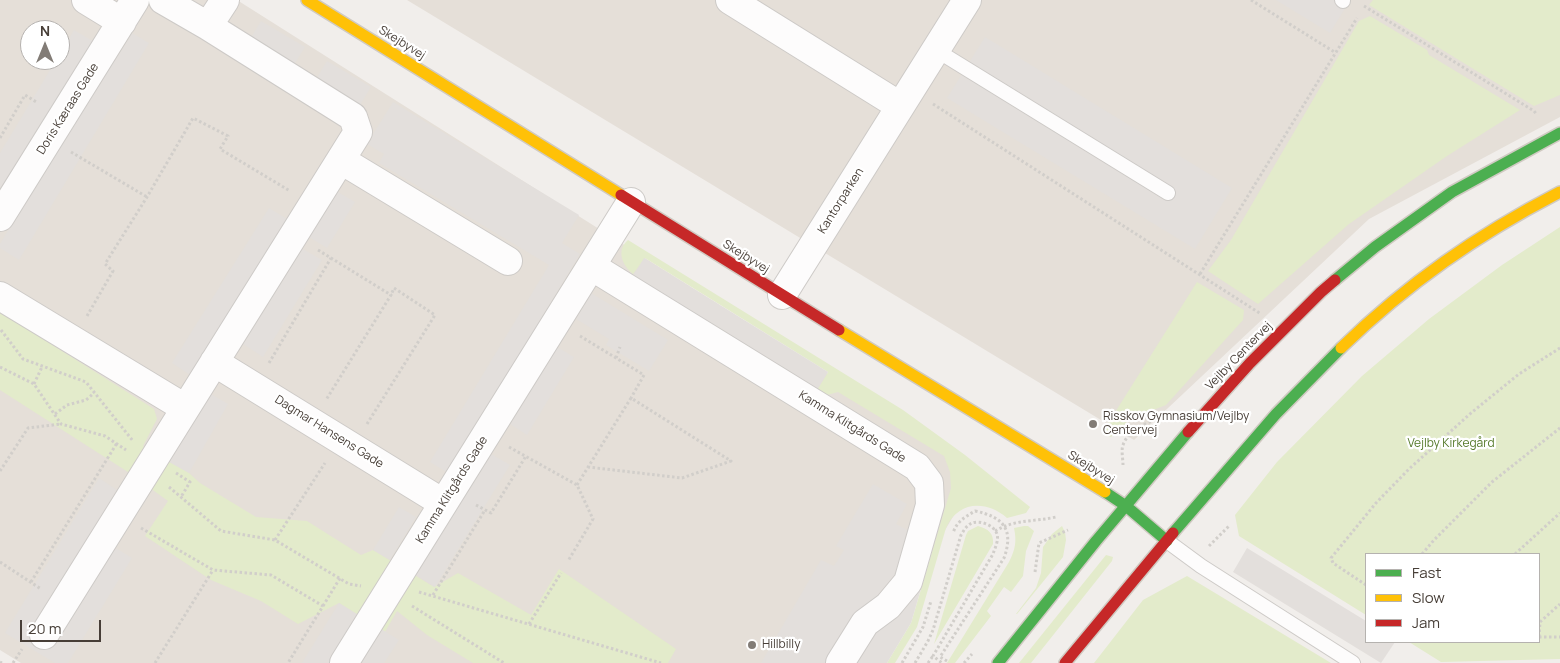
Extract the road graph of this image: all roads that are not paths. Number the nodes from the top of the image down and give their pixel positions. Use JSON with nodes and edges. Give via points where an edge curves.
{"nodes":[{"id":1,"x":86,"y":0,"type":"edge"},
{"id":2,"x":163,"y":0,"type":"edge"},
{"id":3,"x":225,"y":0,"type":"edge"},
{"id":4,"x":307,"y":0,"type":"edge"},
{"id":5,"x":730,"y":0,"type":"edge"},
{"id":6,"x":967,"y":0,"type":"edge"},
{"id":7,"x":129,"y":11,"type":"edge"},
{"id":8,"x":208,"y":26,"type":"junction"},
{"id":9,"x":936,"y":50,"type":"junction"},
{"id":10,"x":905,"y":98,"type":"junction"},
{"id":11,"x":1560,"y":133,"type":"edge"},
{"id":12,"x":341,"y":160,"type":"junction"},
{"id":13,"x":1560,"y":192,"type":"edge"},
{"id":14,"x":1168,"y":193,"type":"dead end"},
{"id":15,"x":631,"y":202,"type":"junction"},
{"id":16,"x":0,"y":217,"type":"edge"},
{"id":17,"x":508,"y":261,"type":"dead end"},
{"id":18,"x":591,"y":266,"type":"junction"},
{"id":19,"x":782,"y":295,"type":"junction"},
{"id":20,"x":0,"y":296,"type":"edge"},
{"id":21,"x":214,"y":362,"type":"junction"},
{"id":22,"x":185,"y":408,"type":"junction"},
{"id":23,"x":447,"y":497,"type":"junction"},
{"id":24,"x":1126,"y":506,"type":"junction"},
{"id":25,"x":1167,"y":541,"type":"junction"},
{"id":26,"x":44,"y":635,"type":"dead end"},
{"id":27,"x":344,"y":663,"type":"edge"},
{"id":28,"x":840,"y":663,"type":"edge"},
{"id":29,"x":998,"y":663,"type":"edge"},
{"id":30,"x":1065,"y":663,"type":"edge"},
{"id":31,"x":1353,"y":663,"type":"edge"}],
"edges":[{"from":1,"to":7,"type":"street"},
{"from":2,"to":8,"type":"street"},
{"from":3,"to":8,"type":"street"},
{"from":4,"to":15,"type":"street","name":"Skejbyvej"},
{"from":5,"to":10,"type":"street"},
{"from":6,"to":9,"type":"street","name":"Kantorparken"},
{"from":7,"to":16,"type":"street","name":"Doris Kæraas Gade"},
{"from":8,"to":12,"type":"street","via":[[353,117],[358,132]]},
{"from":9,"to":10,"type":"street","name":"Kantorparken"},
{"from":9,"to":14,"type":"lane"},
{"from":10,"to":19,"type":"street","name":"Kantorparken"},
{"from":11,"to":24,"type":"street","name":"Vejlby Centervej","via":[[1452,192],[1375,247],[1321,292],[1222,392]]},
{"from":12,"to":17,"type":"street"},
{"from":12,"to":21,"type":"street"},
{"from":13,"to":25,"type":"street","via":[[1475,239],[1413,284],[1344,344],[1248,445]]},
{"from":15,"to":18,"type":"street","name":"Kamma Klitgårds Gade"},
{"from":15,"to":19,"type":"street","name":"Skejbyvej"},
{"from":18,"to":23,"type":"street","name":"Kamma Klitgårds Gade"},
{"from":18,"to":28,"type":"street","name":"Kamma Klitgårds Gade","via":[[917,467],[929,483],[930,505],[908,582],[888,606],[866,623]]},
{"from":19,"to":24,"type":"street","name":"Skejbyvej"},
{"from":20,"to":22,"type":"street"},
{"from":21,"to":22,"type":"street"},
{"from":21,"to":23,"type":"street","name":"Dagmar Hansens Gade","via":[[347,443]]},
{"from":22,"to":26,"type":"street"},
{"from":23,"to":27,"type":"street","name":"Kamma Klitgårds Gade"},
{"from":24,"to":25,"type":"street","name":"Skejbyvej"},
{"from":24,"to":29,"type":"street","name":"Vejlby Centervej"},
{"from":25,"to":30,"type":"street"},
{"from":25,"to":31,"type":"lane"}]}
